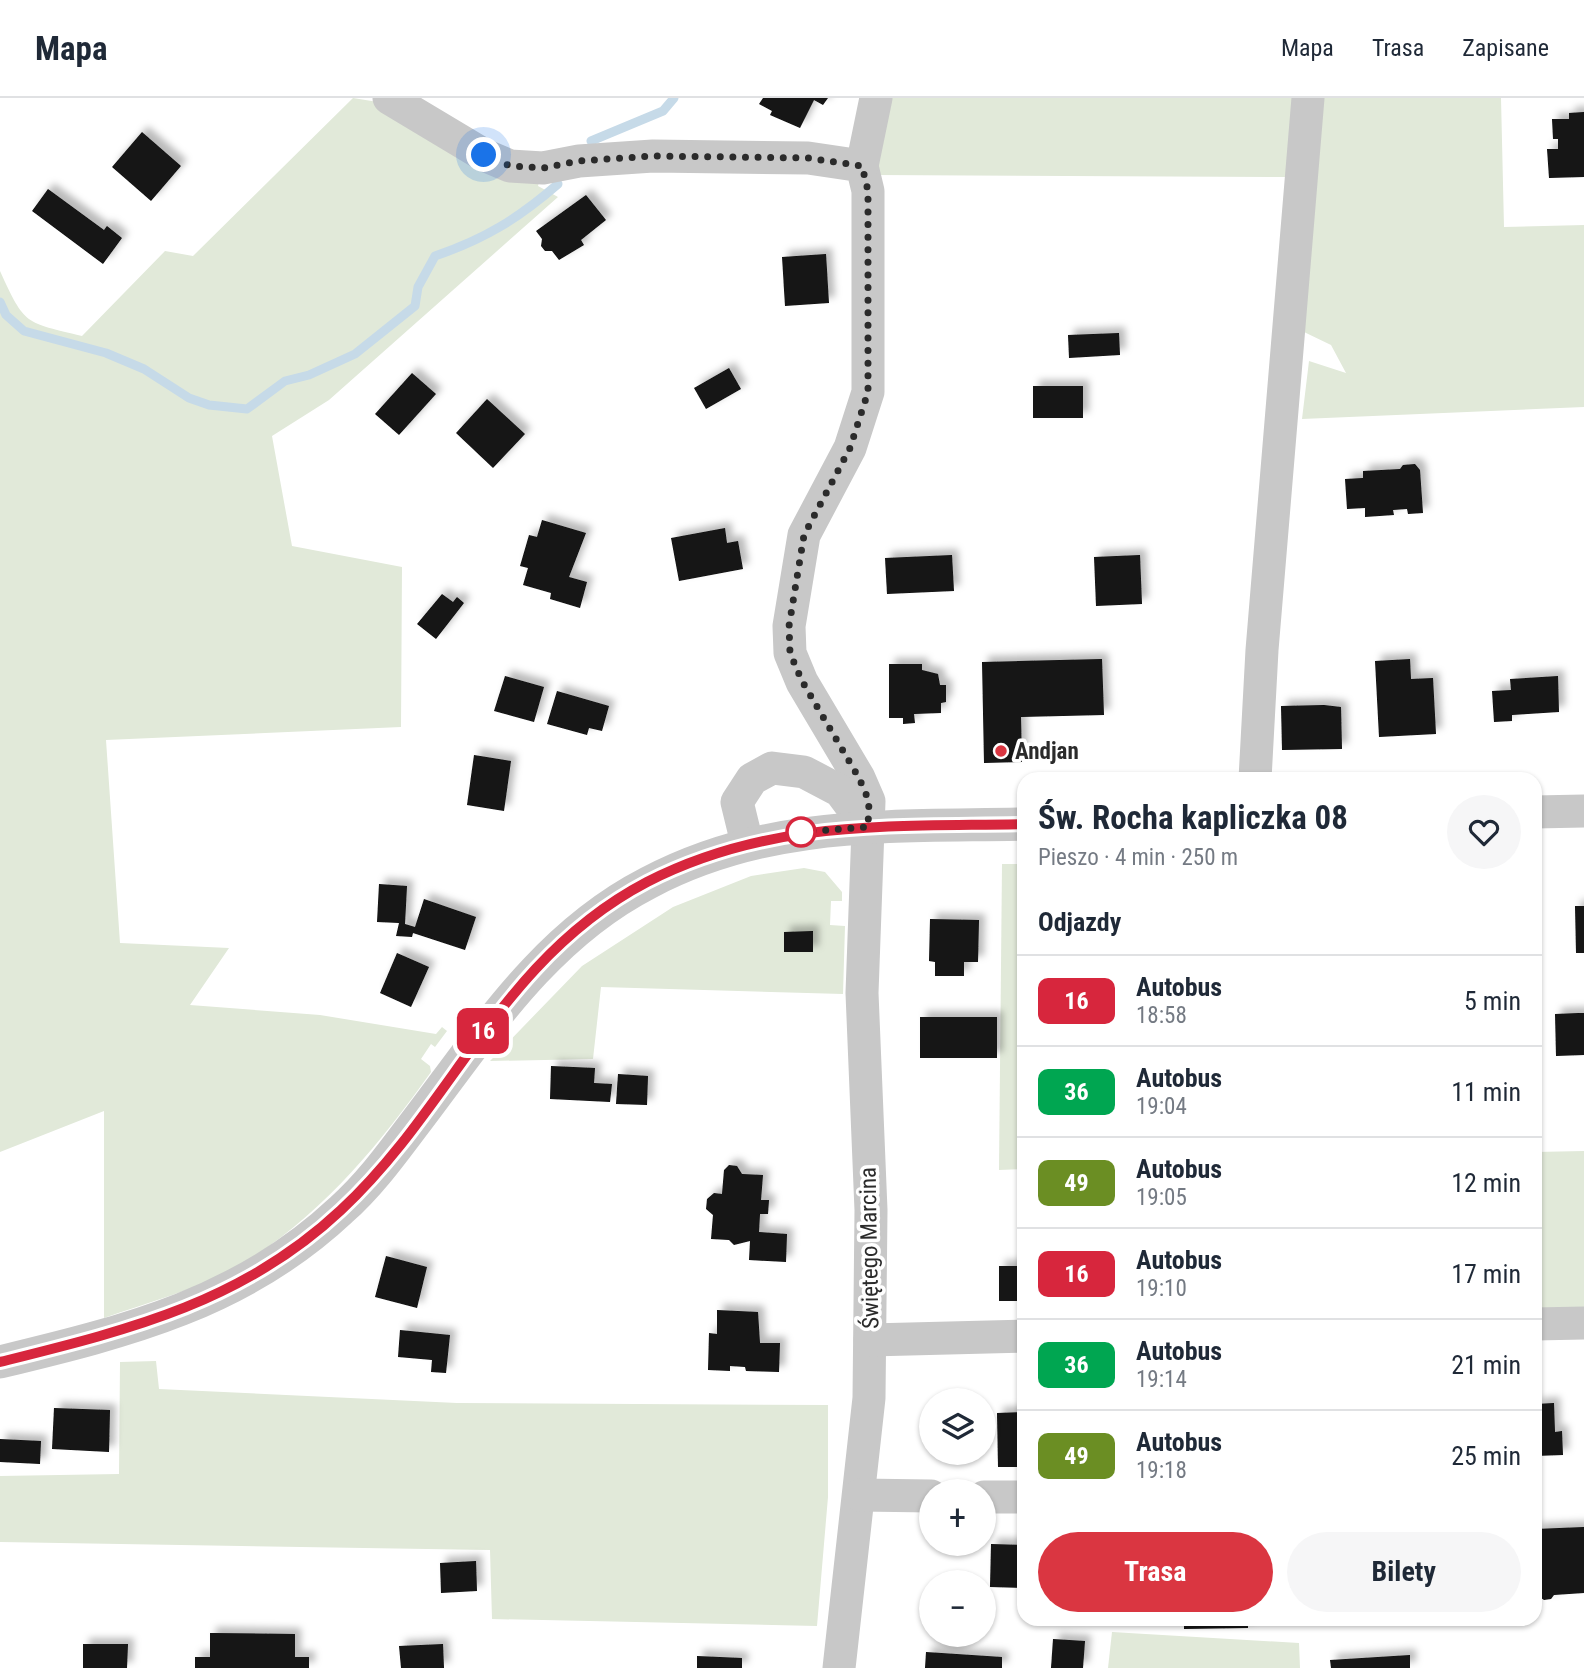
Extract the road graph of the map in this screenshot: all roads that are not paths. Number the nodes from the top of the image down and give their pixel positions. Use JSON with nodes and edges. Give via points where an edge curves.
{"nodes":[{"id":1,"x":389,"y":98,"type":"edge"},
{"id":2,"x":876,"y":98,"type":"edge"},
{"id":3,"x":1308,"y":98,"type":"edge"},
{"id":4,"x":862,"y":166,"type":"junction"},
{"id":5,"x":1255,"y":772,"type":"edge"},
{"id":6,"x":1584,"y":811,"type":"edge"},
{"id":7,"x":1542,"y":812,"type":"edge"},
{"id":8,"x":1017,"y":824,"type":"edge"},
{"id":9,"x":868,"y":827,"type":"junction"},
{"id":10,"x":747,"y":844,"type":"junction"},
{"id":11,"x":1584,"y":1323,"type":"edge"},
{"id":12,"x":1542,"y":1324,"type":"edge"},
{"id":13,"x":1017,"y":1336,"type":"edge"},
{"id":14,"x":870,"y":1340,"type":"junction"},
{"id":15,"x":0,"y":1362,"type":"edge"},
{"id":16,"x":860,"y":1495,"type":"junction"},
{"id":17,"x":919,"y":1496,"type":"edge"},
{"id":18,"x":996,"y":1497,"type":"edge"},
{"id":19,"x":1017,"y":1497,"type":"edge"},
{"id":20,"x":839,"y":1668,"type":"edge"}],
"edges":[{"from":1,"to":4,"type":"street","via":[[510,166],[543,168],[653,156],[808,158]]},
{"from":2,"to":4,"type":"street"},
{"from":3,"to":5,"type":"street"},
{"from":4,"to":9,"type":"street","name":"Świętego Marcina","via":[[868,191],[868,392],[850,448],[804,535],[789,626],[790,653],[802,681],[869,801]]},
{"from":6,"to":7,"type":"street"},
{"from":8,"to":9,"type":"street"},
{"from":9,"to":10,"type":"street","via":[[801,832]]},
{"from":9,"to":10,"type":"street","via":[[840,791],[804,772],[772,768],[752,779],[737,802]]},
{"from":9,"to":14,"type":"street","name":"Świętego Marcina","via":[[862,993],[871,1210]]},
{"from":10,"to":15,"type":"street","via":[[649,882],[611,904],[543,960],[508,998],[344,1209],[266,1270],[162,1319]]},
{"from":11,"to":12,"type":"street"},
{"from":13,"to":14,"type":"street"},
{"from":14,"to":16,"type":"street","name":"Świętego Marcina"},
{"from":16,"to":17,"type":"street"},
{"from":16,"to":20,"type":"street","name":"Świętego Marcina"},
{"from":18,"to":19,"type":"street"}]}
